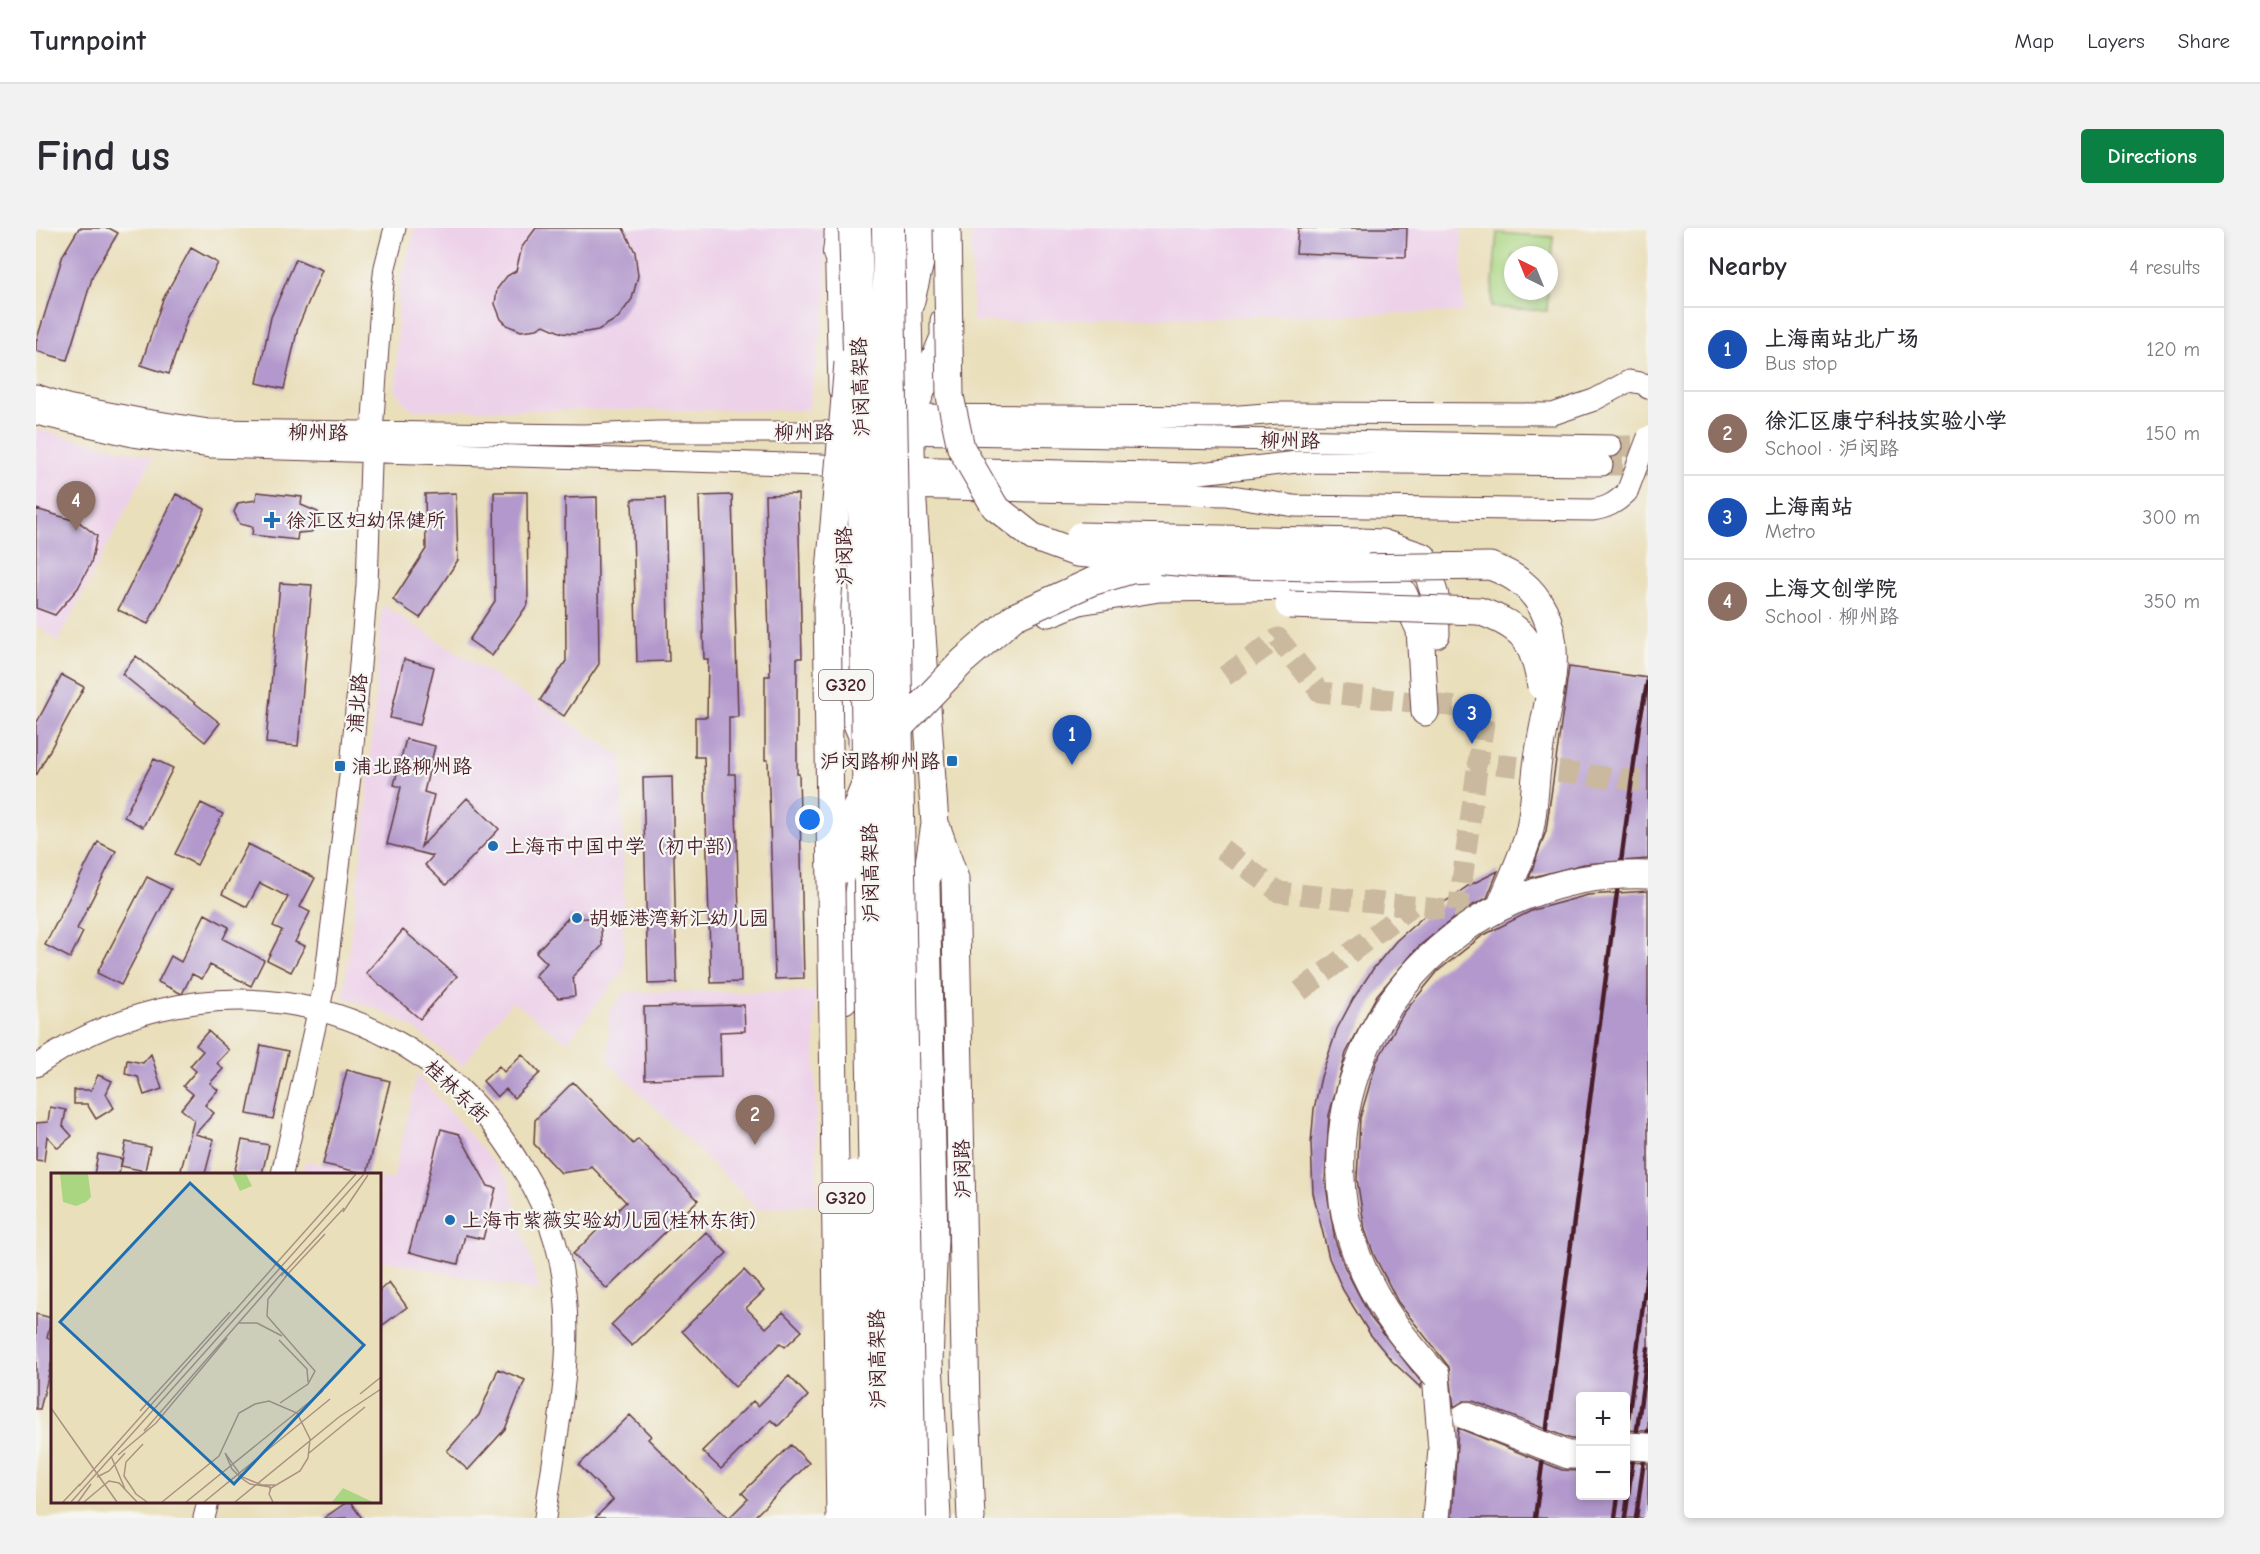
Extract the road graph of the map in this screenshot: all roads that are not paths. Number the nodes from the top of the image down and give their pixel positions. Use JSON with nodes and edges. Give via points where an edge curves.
{"nodes":[{"id":1,"x":395,"y":228,"type":"edge"},
{"id":2,"x":906,"y":228,"type":"edge"},
{"id":3,"x":923,"y":228,"type":"edge"},
{"id":4,"x":946,"y":228,"type":"edge"},
{"id":5,"x":858,"y":238,"type":"edge"},
{"id":6,"x":908,"y":302,"type":"junction"},
{"id":7,"x":1647,"y":381,"type":"edge"},
{"id":8,"x":36,"y":395,"type":"edge"},
{"id":9,"x":36,"y":414,"type":"edge"},
{"id":10,"x":842,"y":424,"type":"junction"},
{"id":11,"x":871,"y":424,"type":"junction"},
{"id":12,"x":912,"y":424,"type":"junction"},
{"id":13,"x":1648,"y":437,"type":"edge"},
{"id":14,"x":372,"y":442,"type":"junction"},
{"id":15,"x":1611,"y":446,"type":"tunnel mouth"},
{"id":16,"x":1602,"y":465,"type":"tunnel mouth"},
{"id":17,"x":843,"y":476,"type":"junction"},
{"id":18,"x":871,"y":477,"type":"junction"},
{"id":19,"x":912,"y":478,"type":"junction"},
{"id":20,"x":980,"y":483,"type":"junction"},
{"id":21,"x":1199,"y":564,"type":"junction"},
{"id":22,"x":1203,"y":600,"type":"dead end"},
{"id":23,"x":1005,"y":626,"type":"junction"},
{"id":24,"x":1436,"y":653,"type":"dead end"},
{"id":25,"x":1425,"y":712,"type":"dead end"},
{"id":26,"x":862,"y":736,"type":"junction"},
{"id":27,"x":1538,"y":756,"type":"junction"},
{"id":28,"x":935,"y":824,"type":"junction"},
{"id":29,"x":1648,"y":876,"type":"edge"},
{"id":30,"x":862,"y":880,"type":"junction"},
{"id":31,"x":1502,"y":905,"type":"junction"},
{"id":32,"x":319,"y":1009,"type":"junction"},
{"id":33,"x":36,"y":1066,"type":"edge"},
{"id":34,"x":282,"y":1173,"type":"edge"},
{"id":35,"x":1576,"y":1443,"type":"edge"},
{"id":36,"x":1630,"y":1446,"type":"edge"},
{"id":37,"x":1648,"y":1447,"type":"edge"},
{"id":38,"x":1576,"y":1455,"type":"edge"},
{"id":39,"x":1630,"y":1457,"type":"edge"},
{"id":40,"x":1648,"y":1458,"type":"edge"},
{"id":41,"x":208,"y":1503,"type":"edge"},
{"id":42,"x":204,"y":1518,"type":"edge"},
{"id":43,"x":545,"y":1518,"type":"edge"},
{"id":44,"x":840,"y":1518,"type":"edge"},
{"id":45,"x":850,"y":1518,"type":"edge"},
{"id":46,"x":864,"y":1518,"type":"edge"},
{"id":47,"x":868,"y":1518,"type":"edge"},
{"id":48,"x":880,"y":1518,"type":"edge"},
{"id":49,"x":910,"y":1518,"type":"edge"},
{"id":50,"x":938,"y":1518,"type":"edge"},
{"id":51,"x":971,"y":1518,"type":"edge"},
{"id":52,"x":1436,"y":1518,"type":"edge"}],
"edges":[{"from":1,"to":14,"type":"street","name":"浦北路","via":[[382,291]]},
{"from":2,"to":6,"type":"main road","name":"沪闵路"},
{"from":3,"to":6,"type":"highway"},
{"from":4,"to":12,"type":"main road","name":"沪闵路","via":[[944,337]]},
{"from":4,"to":20,"type":"main road","bridge":true,"via":[[950,396],[962,448]]},
{"from":5,"to":10,"type":"main road","name":"沪闵路","number":"G320"},
{"from":5,"to":11,"type":"main road"},
{"from":5,"to":44,"type":"main road","bridge":true,"via":[[827,606]]},
{"from":5,"to":48,"type":"highway","name":"沪闵高架路","bridge":true},
{"from":5,"to":49,"type":"highway","name":"沪闵高架路","bridge":true},
{"from":6,"to":12,"type":"main road","name":"沪闵路"},
{"from":7,"to":12,"type":"street","via":[[1629,381],[1594,400],[1553,414],[1278,413]]},
{"from":8,"to":14,"type":"street","name":"柳州路","via":[[77,407],[209,430]]},
{"from":9,"to":14,"type":"street","name":"柳州路","via":[[133,436],[212,447]]},
{"from":10,"to":11,"type":"street","name":"柳州路"},
{"from":10,"to":14,"type":"street","name":"柳州路","via":[[786,432]]},
{"from":10,"to":17,"type":"main road","name":"沪闵路","number":"G320"},
{"from":11,"to":12,"type":"street","name":"柳州路"},
{"from":11,"to":18,"type":"main road"},
{"from":12,"to":15,"type":"street","name":"柳州路"},
{"from":12,"to":19,"type":"main road","name":"沪闵路"},
{"from":13,"to":19,"type":"street","bridge":true,"via":[[1627,492],[1617,502],[1592,510],[1294,506],[1226,495]]},
{"from":14,"to":17,"type":"street","name":"柳州路","via":[[784,465]]},
{"from":14,"to":32,"type":"street","name":"浦北路","via":[[367,585],[355,728]]},
{"from":16,"to":19,"type":"street","name":"柳州路","via":[[1297,462],[1192,474]]},
{"from":17,"to":18,"type":"street","name":"柳州路"},
{"from":17,"to":26,"type":"main road","name":"沪闵路","number":"G320","via":[[846,697]]},
{"from":18,"to":19,"type":"street","name":"柳州路"},
{"from":18,"to":26,"type":"main road"},
{"from":19,"to":28,"type":"main road","name":"沪闵路"},
{"from":20,"to":21,"type":"main road","bridge":true,"via":[[995,507],[1033,537],[1088,554]]},
{"from":20,"to":24,"type":"main road","bridge":true,"via":[[1018,512],[1071,535],[1361,542],[1400,548],[1423,557],[1431,576],[1436,596]]},
{"from":21,"to":23,"type":"main road","bridge":true,"via":[[1131,570],[1091,582],[1014,617]]},
{"from":21,"to":27,"type":"main road","bridge":true,"via":[[1490,567],[1509,573],[1528,587],[1545,613],[1552,645],[1551,686]]},
{"from":22,"to":27,"type":"main road","bridge":true,"via":[[1446,608],[1479,611],[1499,618],[1522,633],[1535,654],[1541,688]]},
{"from":23,"to":25,"type":"main road","via":[[1079,601],[1160,588],[1388,585],[1403,593],[1420,630]]},
{"from":23,"to":46,"type":"main road","bridge":true,"via":[[963,661],[897,730],[875,762],[857,803],[844,853]]},
{"from":26,"to":30,"type":"main road","name":"沪闵路","number":"G320"},
{"from":27,"to":31,"type":"main road","bridge":true,"via":[[1528,836]]},
{"from":28,"to":50,"type":"main road","name":"沪闵路","via":[[926,884],[934,1240],[929,1362]]},
{"from":28,"to":51,"type":"main road","name":"沪闵路","via":[[955,879]]},
{"from":29,"to":31,"type":"main road","bridge":true,"via":[[1591,878],[1560,884]]},
{"from":30,"to":45,"type":"main road","name":"沪闵路","number":"G320","via":[[844,975]]},
{"from":30,"to":47,"type":"main road","name":"沪闵路","number":"G320"},
{"from":31,"to":52,"type":"main road","bridge":true,"via":[[1438,948],[1394,998],[1362,1057],[1349,1099],[1343,1143],[1341,1180],[1364,1274],[1385,1314],[1436,1375],[1442,1449]]},
{"from":32,"to":33,"type":"street","name":"桂林东街","via":[[242,999],[177,1005],[118,1021],[65,1046]]},
{"from":32,"to":34,"type":"street","name":"浦北路"},
{"from":32,"to":43,"type":"street","name":"桂林东街","via":[[384,1034],[429,1061],[467,1094],[523,1167],[544,1210],[559,1255],[567,1308],[566,1352]]},
{"from":35,"to":38,"type":"main road","bridge":true,"via":[[1522,1428],[1473,1403],[1461,1407],[1467,1416]]},
{"from":36,"to":37,"type":"main road","bridge":true},
{"from":39,"to":40,"type":"main road"},
{"from":41,"to":42,"type":"street"}]}
